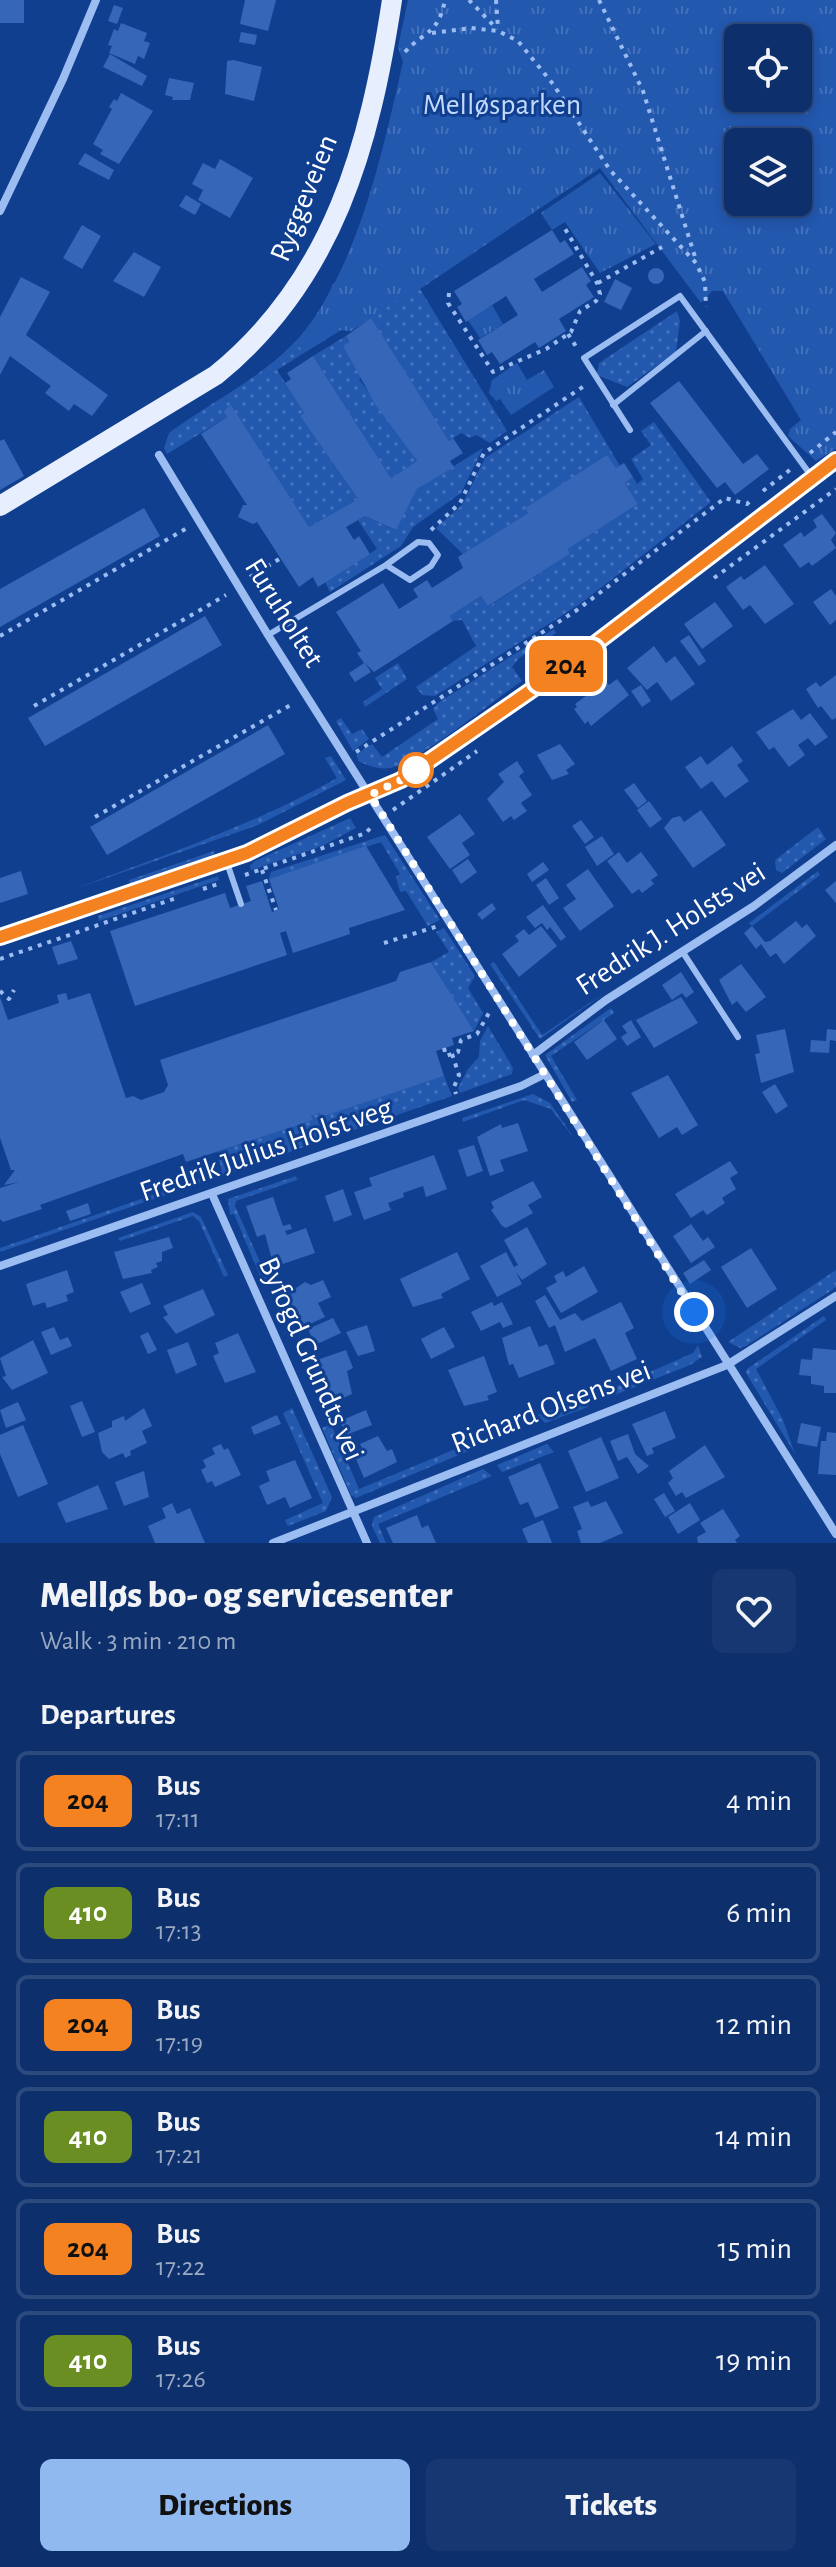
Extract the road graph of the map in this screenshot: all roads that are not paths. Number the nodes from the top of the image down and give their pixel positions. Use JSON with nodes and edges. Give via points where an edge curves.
{"nodes":[{"id":1,"x":96,"y":0,"type":"edge"},
{"id":2,"x":392,"y":0,"type":"edge"},
{"id":3,"x":0,"y":211,"type":"edge"},
{"id":4,"x":706,"y":331,"type":"junction"},
{"id":5,"x":613,"y":405,"type":"junction"},
{"id":6,"x":630,"y":430,"type":"dead end"},
{"id":7,"x":159,"y":455,"type":"dead end"},
{"id":8,"x":836,"y":460,"type":"edge"},
{"id":9,"x":812,"y":477,"type":"junction"},
{"id":10,"x":0,"y":506,"type":"edge"},
{"id":11,"x":386,"y":565,"type":"junction"},
{"id":12,"x":268,"y":635,"type":"junction"},
{"id":13,"x":370,"y":795,"type":"junction"},
{"id":14,"x":836,"y":845,"type":"edge"},
{"id":15,"x":226,"y":860,"type":"junction"},
{"id":16,"x":241,"y":904,"type":"dead end"},
{"id":17,"x":0,"y":937,"type":"edge"},
{"id":18,"x":682,"y":951,"type":"junction"},
{"id":19,"x":738,"y":1037,"type":"dead end"},
{"id":20,"x":533,"y":1055,"type":"junction"},
{"id":21,"x":545,"y":1074,"type":"junction"},
{"id":22,"x":212,"y":1194,"type":"junction"},
{"id":23,"x":0,"y":1266,"type":"edge"},
{"id":24,"x":836,"y":1296,"type":"edge"},
{"id":25,"x":727,"y":1365,"type":"junction"},
{"id":26,"x":352,"y":1510,"type":"junction"},
{"id":27,"x":836,"y":1534,"type":"edge"},
{"id":28,"x":273,"y":1543,"type":"edge"},
{"id":29,"x":367,"y":1543,"type":"edge"}],
"edges":[{"from":1,"to":3,"type":"street"},
{"from":2,"to":10,"type":"main road","name":"Ryggeveien","via":[[383,59],[336,215],[318,258],[283,310],[216,375]]},
{"from":4,"to":5,"type":"lane"},
{"from":4,"to":5,"type":"lane","via":[[680,296],[584,358]]},
{"from":4,"to":9,"type":"lane"},
{"from":5,"to":6,"type":"lane"},
{"from":7,"to":12,"type":"street","name":"Furuholtet"},
{"from":8,"to":9,"type":"street"},
{"from":9,"to":13,"type":"street","via":[[562,669],[401,780]]},
{"from":11,"to":11,"type":"lane","via":[[418,542],[429,543],[438,555],[410,580]]},
{"from":11,"to":12,"type":"lane"},
{"from":12,"to":13,"type":"street","name":"Furuholtet"},
{"from":13,"to":15,"type":"street"},
{"from":13,"to":20,"type":"street","name":"Furuholtet"},
{"from":14,"to":18,"type":"street","name":"Fredrik J. Holsts vei"},
{"from":15,"to":16,"type":"lane"},
{"from":15,"to":17,"type":"street"},
{"from":18,"to":19,"type":"lane"},
{"from":18,"to":20,"type":"street","name":"Fredrik J. Holsts vei"},
{"from":20,"to":21,"type":"street","name":"Furuholtet"},
{"from":21,"to":22,"type":"street","name":"Fredrik Julius Holst veg"},
{"from":21,"to":25,"type":"street","name":"Furuholtet"},
{"from":22,"to":23,"type":"street","name":"Fredrik Julius Holst veg"},
{"from":22,"to":26,"type":"street","name":"Byfogd Grundts vei"},
{"from":24,"to":25,"type":"street","name":"Richard Olsens vei"},
{"from":25,"to":26,"type":"street","name":"Richard Olsens vei"},
{"from":25,"to":27,"type":"street","name":"Furuholtet"},
{"from":26,"to":28,"type":"street","name":"Richard Olsens vei"},
{"from":26,"to":29,"type":"street","name":"Byfogd Grundts vei"}]}
